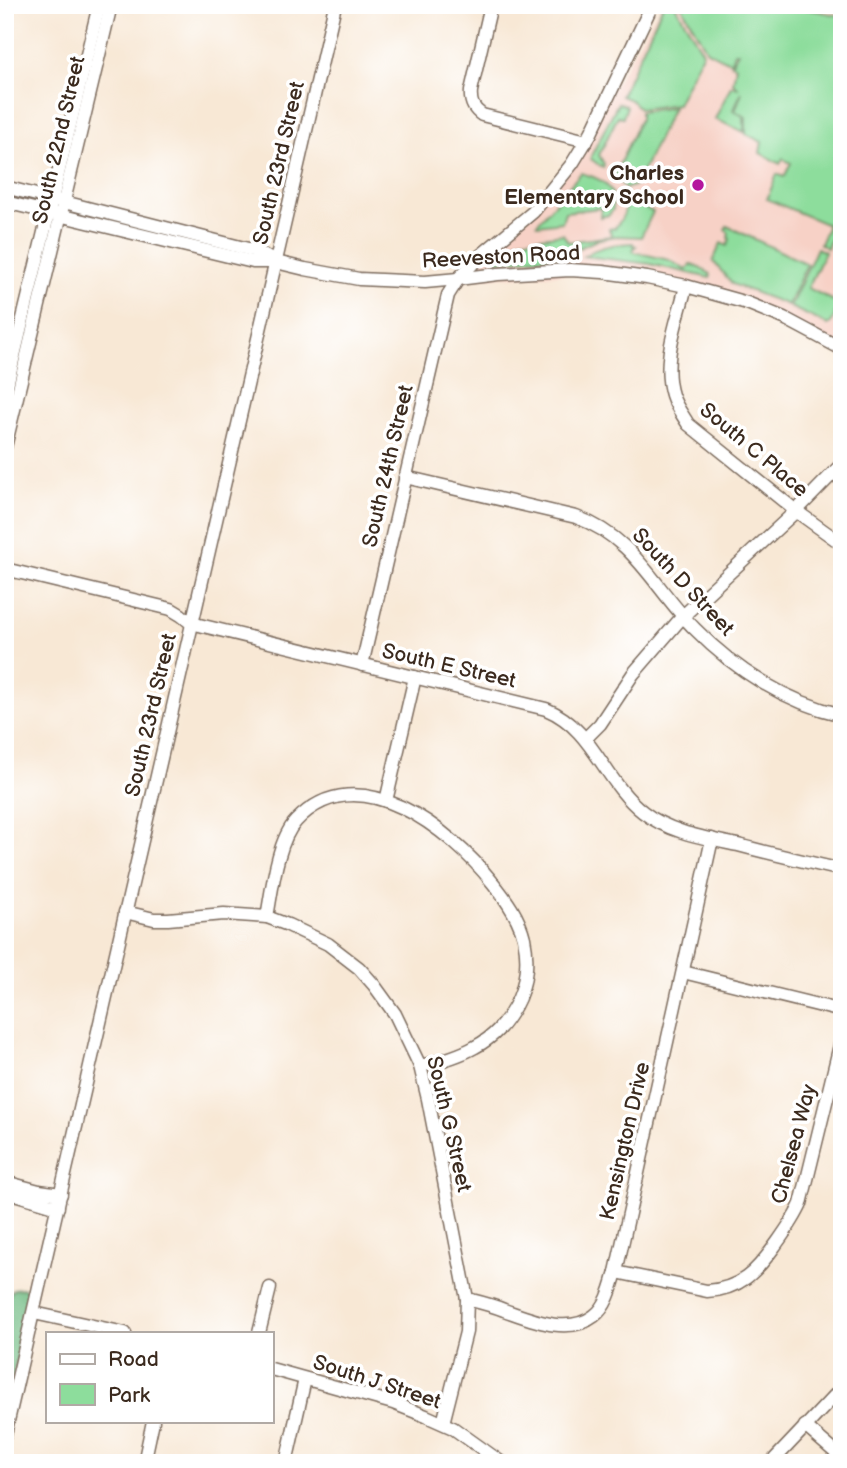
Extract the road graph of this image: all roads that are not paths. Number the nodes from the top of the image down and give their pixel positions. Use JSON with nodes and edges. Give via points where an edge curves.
{"nodes":[{"id":1,"x":99,"y":5,"type":"edge"},
{"id":2,"x":111,"y":5,"type":"edge"},
{"id":3,"x":335,"y":5,"type":"edge"},
{"id":4,"x":491,"y":5,"type":"edge"},
{"id":5,"x":652,"y":5,"type":"edge"},
{"id":6,"x":587,"y":141,"type":"junction"},
{"id":7,"x":5,"y":187,"type":"edge"},
{"id":8,"x":5,"y":202,"type":"edge"},
{"id":9,"x":56,"y":208,"type":"junction"},
{"id":10,"x":276,"y":262,"type":"junction"},
{"id":11,"x":458,"y":279,"type":"junction"},
{"id":12,"x":687,"y":286,"type":"junction"},
{"id":13,"x":842,"y":349,"type":"edge"},
{"id":14,"x":5,"y":393,"type":"edge"},
{"id":15,"x":5,"y":447,"type":"edge"},
{"id":16,"x":842,"y":464,"type":"edge"},
{"id":17,"x":405,"y":477,"type":"junction"},
{"id":18,"x":796,"y":511,"type":"junction"},
{"id":19,"x":842,"y":544,"type":"edge"},
{"id":20,"x":5,"y":569,"type":"edge"},
{"id":21,"x":684,"y":616,"type":"junction"},
{"id":22,"x":191,"y":623,"type":"junction"},
{"id":23,"x":362,"y":665,"type":"junction"},
{"id":24,"x":415,"y":677,"type":"junction"},
{"id":25,"x":842,"y":715,"type":"edge"},
{"id":26,"x":586,"y":738,"type":"junction"},
{"id":27,"x":386,"y":801,"type":"junction"},
{"id":28,"x":712,"y":839,"type":"junction"},
{"id":29,"x":842,"y":870,"type":"edge"},
{"id":30,"x":125,"y":912,"type":"junction"},
{"id":31,"x":267,"y":917,"type":"junction"},
{"id":32,"x":683,"y":972,"type":"junction"},
{"id":33,"x":842,"y":1010,"type":"edge"},
{"id":34,"x":842,"y":1037,"type":"edge"},
{"id":35,"x":420,"y":1066,"type":"junction"},
{"id":36,"x":5,"y":1182,"type":"edge"},
{"id":37,"x":5,"y":1194,"type":"edge"},
{"id":38,"x":60,"y":1201,"type":"junction"},
{"id":39,"x":616,"y":1272,"type":"junction"},
{"id":40,"x":270,"y":1288,"type":"dead end"},
{"id":41,"x":467,"y":1299,"type":"junction"},
{"id":42,"x":34,"y":1313,"type":"junction"},
{"id":43,"x":120,"y":1332,"type":"edge"},
{"id":44,"x":259,"y":1332,"type":"edge"},
{"id":45,"x":273,"y":1370,"type":"edge"},
{"id":46,"x":305,"y":1379,"type":"junction"},
{"id":47,"x":842,"y":1388,"type":"edge"},
{"id":48,"x":153,"y":1422,"type":"edge"},
{"id":49,"x":443,"y":1423,"type":"junction"},
{"id":50,"x":805,"y":1426,"type":"junction"},
{"id":51,"x":5,"y":1434,"type":"edge"},
{"id":52,"x":842,"y":1458,"type":"edge"},
{"id":53,"x":144,"y":1463,"type":"edge"},
{"id":54,"x":286,"y":1463,"type":"edge"},
{"id":55,"x":502,"y":1463,"type":"edge"},
{"id":56,"x":771,"y":1463,"type":"edge"}],
"edges":[{"from":1,"to":9,"type":"street","name":"South 22nd Street"},
{"from":2,"to":9,"type":"street","name":"South 22nd Street"},
{"from":3,"to":10,"type":"street","name":"South 23rd Street"},
{"from":4,"to":6,"type":"street","via":[[471,91],[474,108],[482,115]]},
{"from":5,"to":6,"type":"street"},
{"from":6,"to":11,"type":"street","via":[[533,212]]},
{"from":7,"to":9,"type":"street","name":"Reeveston Road"},
{"from":8,"to":9,"type":"street","name":"Reeveston Road"},
{"from":9,"to":10,"type":"street","name":"Reeveston Road","via":[[253,262]]},
{"from":9,"to":14,"type":"street","name":"South 22nd Street"},
{"from":9,"to":15,"type":"street","name":"South 22nd Street"},
{"from":10,"to":11,"type":"street","name":"Reeveston Road","via":[[359,279]]},
{"from":10,"to":22,"type":"street","name":"South 23rd Street"},
{"from":11,"to":12,"type":"street","name":"Reeveston Road","via":[[569,270]]},
{"from":11,"to":17,"type":"street","name":"South 24th Street","via":[[448,295]]},
{"from":12,"to":13,"type":"street","name":"Reeveston Road","via":[[784,318]]},
{"from":12,"to":18,"type":"street","name":"South C Place","via":[[668,362],[672,397],[688,424]]},
{"from":16,"to":18,"type":"street"},
{"from":17,"to":21,"type":"street","name":"South D Street","via":[[594,523],[620,541]]},
{"from":17,"to":23,"type":"street","name":"South 24th Street"},
{"from":18,"to":19,"type":"street","name":"South C Place"},
{"from":18,"to":21,"type":"street"},
{"from":20,"to":22,"type":"street","name":"South E Street","via":[[171,609]]},
{"from":21,"to":25,"type":"street","name":"South D Street","via":[[713,646],[761,682]]},
{"from":21,"to":26,"type":"street"},
{"from":22,"to":23,"type":"street","name":"South E Street"},
{"from":22,"to":30,"type":"street","name":"South 23rd Street"},
{"from":23,"to":24,"type":"street","name":"South E Street"},
{"from":24,"to":26,"type":"street","name":"South E Street","via":[[546,709],[569,721]]},
{"from":24,"to":27,"type":"street"},
{"from":26,"to":28,"type":"street","name":"South E Street","via":[[613,780],[640,810],[668,828]]},
{"from":27,"to":31,"type":"street","via":[[354,795],[333,797],[295,821],[281,848]]},
{"from":27,"to":35,"type":"street","via":[[437,827],[477,863],[510,907],[524,942],[525,980],[503,1025],[474,1048]]},
{"from":28,"to":29,"type":"street","name":"South E Street"},
{"from":28,"to":32,"type":"street","name":"Kensington Drive"},
{"from":30,"to":31,"type":"street","name":"South G Street","via":[[154,919],[224,914]]},
{"from":30,"to":38,"type":"street","name":"South 23rd Street"},
{"from":31,"to":35,"type":"street","name":"South G Street","via":[[328,944],[359,968],[395,1014]]},
{"from":32,"to":33,"type":"street"},
{"from":32,"to":39,"type":"street","name":"Kensington Drive"},
{"from":34,"to":39,"type":"street","name":"Chelsea Way","via":[[801,1204],[755,1271],[738,1283],[707,1291]]},
{"from":35,"to":41,"type":"street","name":"South G Street"},
{"from":36,"to":38,"type":"street"},
{"from":37,"to":38,"type":"street"},
{"from":38,"to":42,"type":"street","name":"South 23rd Street"},
{"from":39,"to":41,"type":"street","name":"Kensington Drive","via":[[608,1297],[595,1316],[570,1324],[540,1323]]},
{"from":40,"to":44,"type":"street"},
{"from":41,"to":49,"type":"street","name":"South G Street","via":[[466,1332]]},
{"from":42,"to":43,"type":"street"},
{"from":42,"to":51,"type":"street","name":"South 23rd Street"},
{"from":45,"to":46,"type":"street","name":"South J Street"},
{"from":46,"to":49,"type":"street","name":"South J Street"},
{"from":46,"to":54,"type":"street"},
{"from":47,"to":50,"type":"street"},
{"from":48,"to":53,"type":"street"},
{"from":49,"to":55,"type":"street","name":"South J Street"},
{"from":50,"to":52,"type":"street"},
{"from":50,"to":56,"type":"street"}]}
